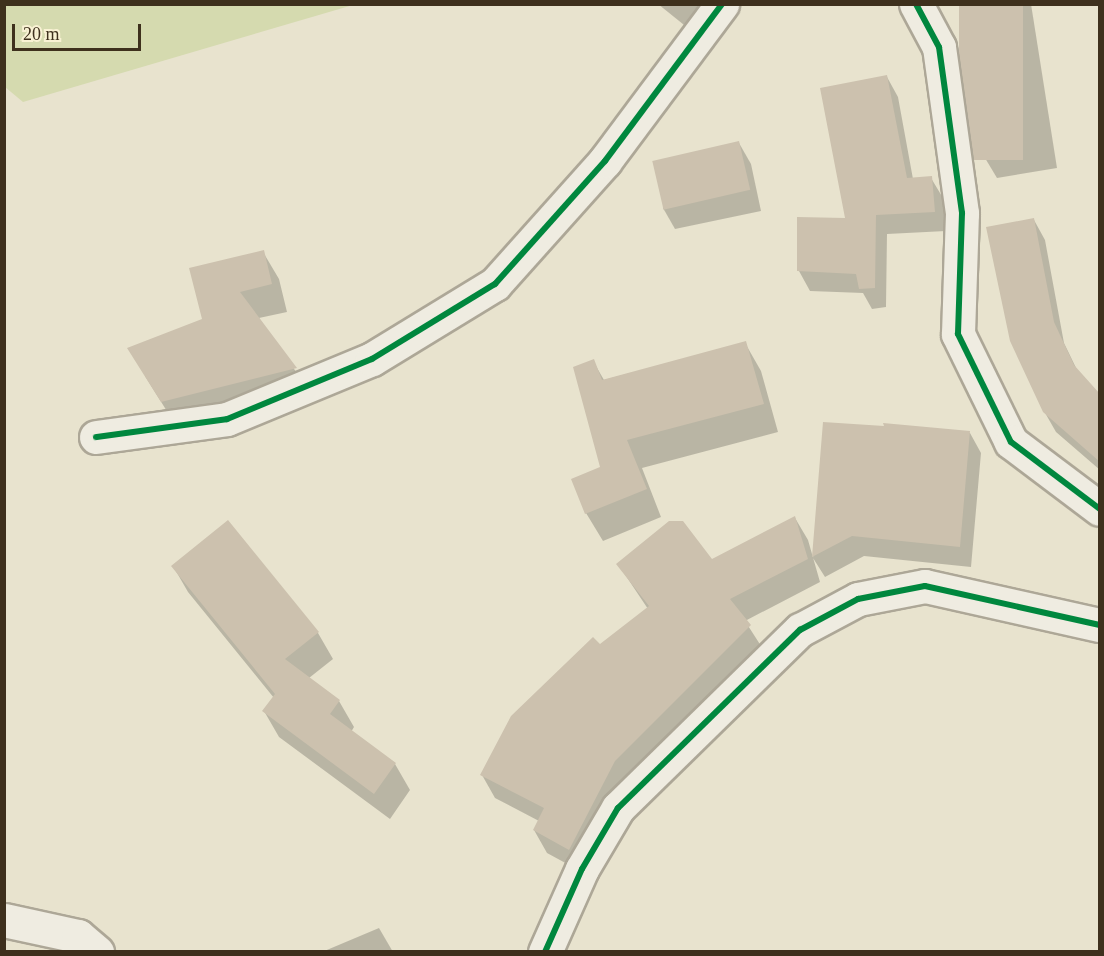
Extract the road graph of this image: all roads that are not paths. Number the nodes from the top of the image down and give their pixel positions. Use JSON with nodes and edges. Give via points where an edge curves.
{"nodes":[{"id":1,"x":722,"y":4,"type":"edge"},
{"id":2,"x":916,"y":4,"type":"edge"},
{"id":3,"x":96,"y":437,"type":"dead end"},
{"id":4,"x":1100,"y":509,"type":"edge"},
{"id":5,"x":1100,"y":625,"type":"edge"},
{"id":6,"x":4,"y":920,"type":"edge"},
{"id":7,"x":97,"y":951,"type":"edge"},
{"id":8,"x":545,"y":951,"type":"edge"}],
"edges":[{"from":1,"to":3,"type":"street","via":[[605,161],[495,284],[372,359],[227,418]]},
{"from":2,"to":4,"type":"street","via":[[939,47],[962,213],[958,334],[1011,442]]},
{"from":5,"to":8,"type":"street","via":[[925,586],[858,599],[800,630],[618,808],[582,869]]},
{"from":6,"to":7,"type":"street","via":[[78,936]]}]}
